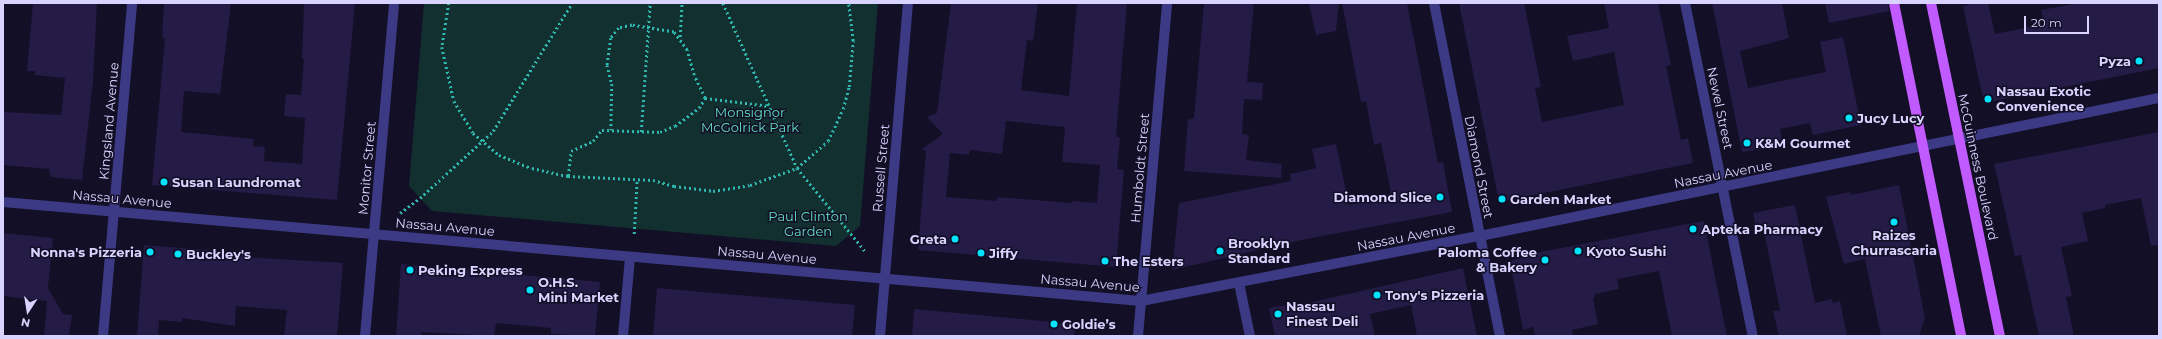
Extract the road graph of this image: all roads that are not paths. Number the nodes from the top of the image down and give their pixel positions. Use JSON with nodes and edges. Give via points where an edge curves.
{"nodes":[{"id":1,"x":132,"y":3,"type":"edge"},
{"id":2,"x":394,"y":3,"type":"edge"},
{"id":3,"x":908,"y":3,"type":"edge"},
{"id":4,"x":1167,"y":3,"type":"edge"},
{"id":5,"x":1434,"y":3,"type":"edge"},
{"id":6,"x":1685,"y":3,"type":"edge"},
{"id":7,"x":1894,"y":3,"type":"edge"},
{"id":8,"x":1932,"y":3,"type":"edge"},
{"id":9,"x":2159,"y":98,"type":"edge"},
{"id":10,"x":1959,"y":139,"type":"junction"},
{"id":11,"x":1923,"y":146,"type":"junction"},
{"id":12,"x":1723,"y":187,"type":"junction"},
{"id":13,"x":3,"y":202,"type":"edge"},
{"id":14,"x":114,"y":211,"type":"junction"},
{"id":15,"x":374,"y":234,"type":"junction"},
{"id":16,"x":1480,"y":236,"type":"junction"},
{"id":17,"x":630,"y":257,"type":"junction"},
{"id":18,"x":885,"y":278,"type":"junction"},
{"id":19,"x":1239,"y":283,"type":"junction"},
{"id":20,"x":1141,"y":301,"type":"junction"},
{"id":21,"x":103,"y":336,"type":"edge"},
{"id":22,"x":366,"y":336,"type":"edge"},
{"id":23,"x":623,"y":336,"type":"edge"},
{"id":24,"x":880,"y":336,"type":"edge"},
{"id":25,"x":1138,"y":336,"type":"edge"},
{"id":26,"x":1250,"y":336,"type":"edge"},
{"id":27,"x":1500,"y":336,"type":"edge"},
{"id":28,"x":1753,"y":336,"type":"edge"},
{"id":29,"x":1961,"y":336,"type":"edge"},
{"id":30,"x":2000,"y":336,"type":"edge"}],
"edges":[{"from":1,"to":14,"type":"street","name":"Kingsland Avenue"},
{"from":2,"to":15,"type":"street","name":"Monitor Street"},
{"from":3,"to":18,"type":"street","name":"Russell Street"},
{"from":4,"to":20,"type":"street","name":"Humboldt Street"},
{"from":5,"to":16,"type":"street","name":"Diamond Street"},
{"from":6,"to":12,"type":"street","name":"Newel Street"},
{"from":7,"to":11,"type":"main road"},
{"from":8,"to":10,"type":"main road","name":"McGuinness Boulevard"},
{"from":9,"to":10,"type":"street","name":"Nassau Avenue"},
{"from":10,"to":11,"type":"street","name":"Nassau Avenue"},
{"from":10,"to":30,"type":"main road","name":"McGuinness Boulevard"},
{"from":11,"to":12,"type":"street","name":"Nassau Avenue"},
{"from":11,"to":29,"type":"main road"},
{"from":12,"to":16,"type":"street","name":"Nassau Avenue"},
{"from":12,"to":28,"type":"street","name":"Newel Street"},
{"from":13,"to":14,"type":"street","name":"Nassau Avenue"},
{"from":14,"to":15,"type":"street","name":"Nassau Avenue"},
{"from":14,"to":21,"type":"street","name":"Kingsland Avenue"},
{"from":15,"to":17,"type":"street","name":"Nassau Avenue"},
{"from":15,"to":22,"type":"street","name":"Monitor Street"},
{"from":16,"to":19,"type":"street","name":"Nassau Avenue"},
{"from":16,"to":27,"type":"street","name":"Diamond Street"},
{"from":17,"to":18,"type":"street","name":"Nassau Avenue"},
{"from":17,"to":23,"type":"street"},
{"from":18,"to":20,"type":"street","name":"Nassau Avenue"},
{"from":18,"to":24,"type":"street","name":"Russell Street"},
{"from":19,"to":20,"type":"street","name":"Nassau Avenue"},
{"from":19,"to":26,"type":"street"},
{"from":20,"to":25,"type":"street","name":"Humboldt Street"}]}
